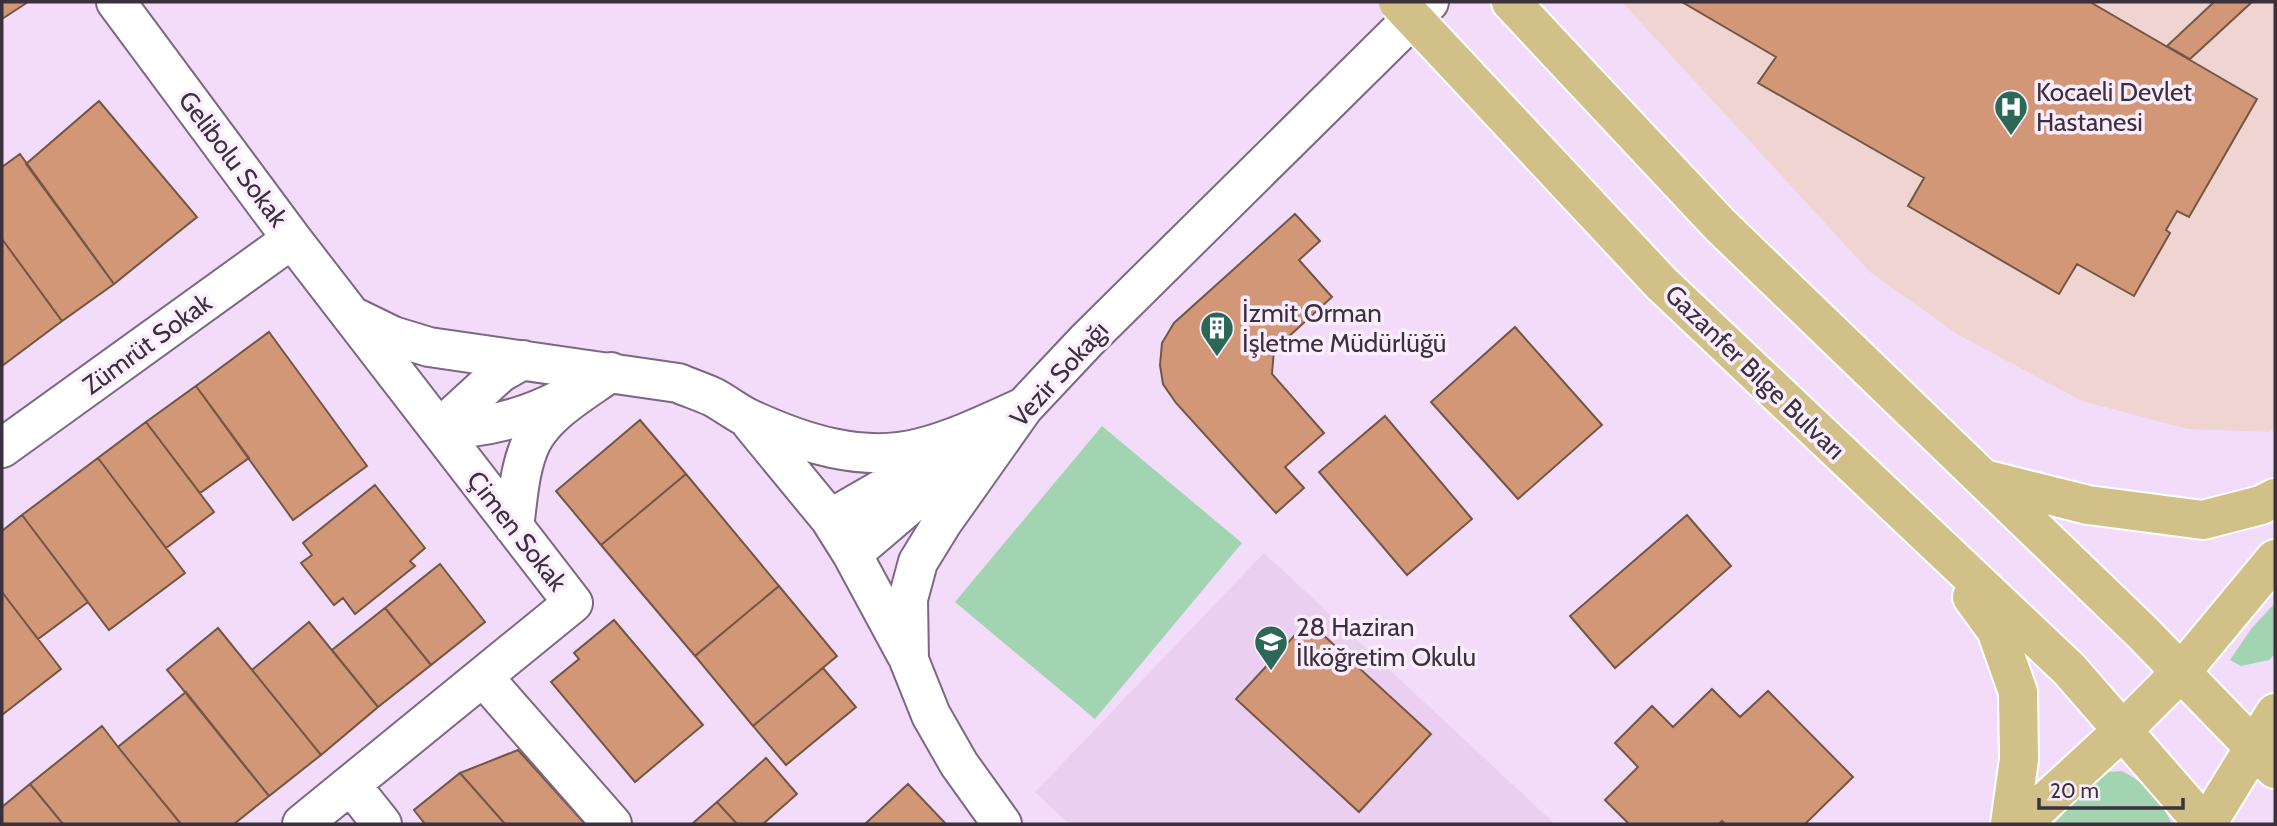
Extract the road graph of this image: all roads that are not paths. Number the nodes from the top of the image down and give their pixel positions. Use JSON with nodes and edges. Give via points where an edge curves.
{"nodes":[{"id":1,"x":116,"y":2,"type":"edge"},
{"id":2,"x":1398,"y":2,"type":"edge"},
{"id":3,"x":1429,"y":2,"type":"edge"},
{"id":4,"x":1511,"y":2,"type":"edge"},
{"id":5,"x":292,"y":239,"type":"junction"},
{"id":6,"x":351,"y":315,"type":"junction"},
{"id":7,"x":523,"y":360,"type":"junction"},
{"id":8,"x":611,"y":372,"type":"junction"},
{"id":9,"x":1024,"y":407,"type":"junction"},
{"id":10,"x":747,"y":418,"type":"junction"},
{"id":11,"x":439,"y":429,"type":"junction"},
{"id":12,"x":2,"y":448,"type":"edge"},
{"id":13,"x":1987,"y":480,"type":"junction"},
{"id":14,"x":2275,"y":498,"type":"edge"},
{"id":15,"x":830,"y":519,"type":"junction"},
{"id":16,"x":514,"y":527,"type":"junction"},
{"id":17,"x":1930,"y":538,"type":"junction"},
{"id":18,"x":852,"y":554,"type":"junction"},
{"id":19,"x":2275,"y":559,"type":"edge"},
{"id":20,"x":909,"y":660,"type":"junction"},
{"id":21,"x":2182,"y":671,"type":"junction"},
{"id":22,"x":484,"y":678,"type":"junction"},
{"id":23,"x":2275,"y":713,"type":"edge"},
{"id":24,"x":2122,"y":732,"type":"junction"},
{"id":25,"x":2264,"y":757,"type":"edge"},
{"id":26,"x":351,"y":785,"type":"junction"},
{"id":27,"x":302,"y":824,"type":"edge"},
{"id":28,"x":382,"y":824,"type":"edge"},
{"id":29,"x":612,"y":824,"type":"edge"},
{"id":30,"x":1002,"y":824,"type":"edge"},
{"id":31,"x":2010,"y":824,"type":"edge"},
{"id":32,"x":2021,"y":824,"type":"edge"},
{"id":33,"x":2205,"y":824,"type":"edge"}],
"edges":[{"from":1,"to":5,"type":"street","name":"Gelibolu Sokak"},
{"from":2,"to":17,"type":"main road","name":"Gazanfer Bilge Bulvarı","bridge":true,"via":[[1661,282]]},
{"from":3,"to":9,"type":"street","name":"Vezir Sokağı"},
{"from":4,"to":13,"type":"main road","via":[[1720,225]]},
{"from":5,"to":6,"type":"street","name":"Gelibolu Sokak"},
{"from":5,"to":12,"type":"street","name":"Zümrüt Sokak"},
{"from":6,"to":7,"type":"street","via":[[429,347]]},
{"from":6,"to":11,"type":"street","name":"Çimen Sokak"},
{"from":7,"to":8,"type":"street"},
{"from":7,"to":11,"type":"street","via":[[500,373]]},
{"from":8,"to":10,"type":"street","via":[[678,383]]},
{"from":8,"to":11,"type":"street","via":[[538,411],[508,421]]},
{"from":8,"to":16,"type":"street","via":[[560,410],[532,442],[522,470]]},
{"from":9,"to":10,"type":"street","via":[[950,439],[917,449],[878,452],[812,445]]},
{"from":9,"to":15,"type":"street"},
{"from":9,"to":18,"type":"street"},
{"from":9,"to":20,"type":"street","name":"Vezir Sokağı","via":[[918,562],[908,599]]},
{"from":10,"to":15,"type":"street"},
{"from":11,"to":16,"type":"street","name":"Çimen Sokak"},
{"from":13,"to":14,"type":"main road","via":[[2088,505],[2203,520]]},
{"from":13,"to":21,"type":"main road"},
{"from":15,"to":18,"type":"street"},
{"from":16,"to":22,"type":"street","name":"Çimen Sokak","via":[[573,603]]},
{"from":17,"to":24,"type":"main road","name":"Gazanfer Bilge Bulvarı","via":[[2069,669]]},
{"from":17,"to":31,"type":"main road","via":[[1996,630],[2018,692],[2019,759]]},
{"from":18,"to":20,"type":"street"},
{"from":19,"to":21,"type":"main road"},
{"from":20,"to":30,"type":"street","name":"Vezir Sokağı","via":[[931,715]]},
{"from":21,"to":24,"type":"main road"},
{"from":21,"to":25,"type":"main road"},
{"from":22,"to":26,"type":"street","name":"Çimen Sokak"},
{"from":22,"to":29,"type":"street"},
{"from":23,"to":25,"type":"main road"},
{"from":24,"to":32,"type":"main road"},
{"from":24,"to":33,"type":"main road","name":"Gazanfer Bilge Bulvarı"},
{"from":25,"to":33,"type":"main road"},
{"from":26,"to":27,"type":"street","name":"Çimen Sokak"},
{"from":26,"to":28,"type":"street"}]}
